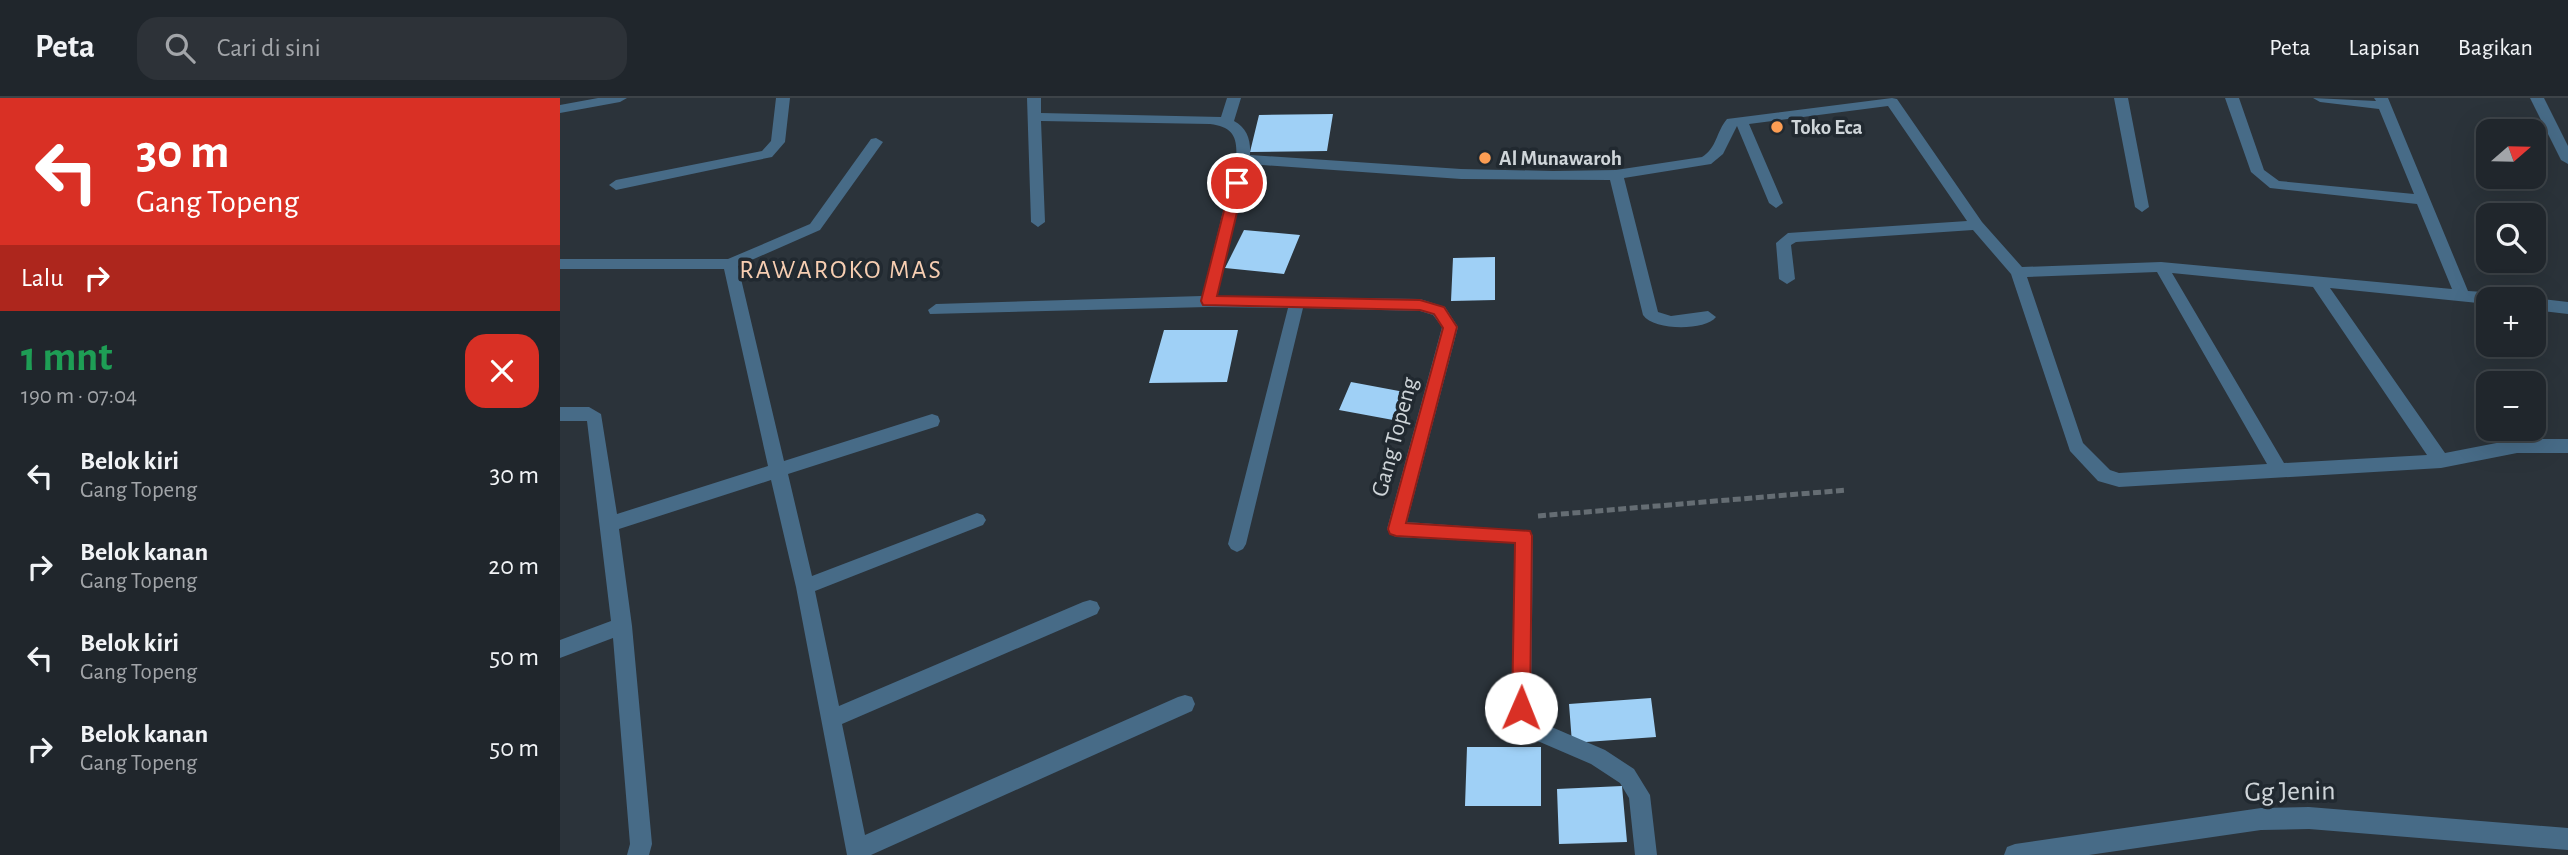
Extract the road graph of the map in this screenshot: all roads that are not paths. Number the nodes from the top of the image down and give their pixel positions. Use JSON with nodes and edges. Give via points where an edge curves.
{"nodes":[{"id":1,"x":620,"y":98,"type":"edge"},
{"id":2,"x":783,"y":98,"type":"edge"},
{"id":3,"x":1034,"y":98,"type":"edge"},
{"id":4,"x":1234,"y":98,"type":"edge"},
{"id":5,"x":2121,"y":98,"type":"edge"},
{"id":6,"x":2232,"y":98,"type":"edge"},
{"id":7,"x":2320,"y":98,"type":"edge"},
{"id":8,"x":2537,"y":98,"type":"edge"},
{"id":9,"x":1892,"y":100,"type":"edge"},
{"id":10,"x":2382,"y":102,"type":"edge"},
{"id":11,"x":560,"y":108,"type":"edge"},
{"id":12,"x":1037,"y":117,"type":"junction"},
{"id":13,"x":1741,"y":120,"type":"junction"},
{"id":14,"x":1227,"y":121,"type":"junction"},
{"id":15,"x":876,"y":142,"type":"dead end"},
{"id":16,"x":1243,"y":159,"type":"junction"},
{"id":17,"x":2568,"y":160,"type":"edge"},
{"id":18,"x":1616,"y":175,"type":"junction"},
{"id":19,"x":616,"y":185,"type":"dead end"},
{"id":20,"x":2423,"y":200,"type":"junction"},
{"id":21,"x":1776,"y":203,"type":"dead end"},
{"id":22,"x":2142,"y":207,"type":"dead end"},
{"id":23,"x":1038,"y":222,"type":"dead end"},
{"id":24,"x":1977,"y":225,"type":"junction"},
{"id":25,"x":560,"y":264,"type":"edge"},
{"id":26,"x":730,"y":264,"type":"junction"},
{"id":27,"x":2161,"y":267,"type":"junction"},
{"id":28,"x":2018,"y":272,"type":"junction"},
{"id":29,"x":1787,"y":279,"type":"dead end"},
{"id":30,"x":2317,"y":281,"type":"junction"},
{"id":31,"x":2462,"y":295,"type":"junction"},
{"id":32,"x":2476,"y":297,"type":"edge"},
{"id":33,"x":1208,"y":301,"type":"junction"},
{"id":34,"x":1297,"y":303,"type":"junction"},
{"id":35,"x":2546,"y":305,"type":"edge"},
{"id":36,"x":2568,"y":308,"type":"edge"},
{"id":37,"x":936,"y":310,"type":"dead end"},
{"id":38,"x":1708,"y":317,"type":"dead end"},
{"id":39,"x":560,"y":414,"type":"edge"},
{"id":40,"x":932,"y":421,"type":"dead end"},
{"id":41,"x":2568,"y":446,"type":"edge"},
{"id":42,"x":2441,"y":461,"type":"junction"},
{"id":43,"x":2280,"y":471,"type":"junction"},
{"id":44,"x":778,"y":472,"type":"junction"},
{"id":45,"x":977,"y":520,"type":"dead end"},
{"id":46,"x":611,"y":524,"type":"junction"},
{"id":47,"x":1237,"y":544,"type":"dead end"},
{"id":48,"x":806,"y":587,"type":"junction"},
{"id":49,"x":1090,"y":608,"type":"dead end"},
{"id":50,"x":622,"y":626,"type":"junction"},
{"id":51,"x":560,"y":649,"type":"edge"},
{"id":52,"x":1185,"y":704,"type":"dead end"},
{"id":53,"x":832,"y":719,"type":"junction"},
{"id":54,"x":2568,"y":839,"type":"edge"},
{"id":55,"x":858,"y":853,"type":"edge"},
{"id":56,"x":638,"y":855,"type":"edge"},
{"id":57,"x":1646,"y":855,"type":"edge"},
{"id":58,"x":2015,"y":855,"type":"edge"}],
"edges":[{"from":1,"to":11,"type":"street"},
{"from":2,"to":19,"type":"street","via":[[778,142],[767,154]]},
{"from":3,"to":12,"type":"street"},
{"from":4,"to":14,"type":"street"},
{"from":5,"to":22,"type":"street"},
{"from":6,"to":20,"type":"street","via":[[2264,180],[2275,185]]},
{"from":7,"to":10,"type":"street"},
{"from":8,"to":17,"type":"street"},
{"from":9,"to":13,"type":"street"},
{"from":9,"to":24,"type":"street"},
{"from":10,"to":20,"type":"street"},
{"from":12,"to":14,"type":"street"},
{"from":12,"to":23,"type":"street"},
{"from":13,"to":18,"type":"street","via":[[1727,126],[1723,147],[1706,161]]},
{"from":13,"to":21,"type":"street"},
{"from":14,"to":16,"type":"street","via":[[1240,131],[1245,143]]},
{"from":15,"to":26,"type":"street","via":[[815,228]]},
{"from":16,"to":18,"type":"street","via":[[1461,174]]},
{"from":16,"to":33,"type":"street"},
{"from":18,"to":38,"type":"street","via":[[1651,315],[1667,321]]},
{"from":20,"to":31,"type":"street"},
{"from":24,"to":28,"type":"street"},
{"from":24,"to":29,"type":"street","via":[[1793,237],[1783,243]]},
{"from":25,"to":26,"type":"street"},
{"from":26,"to":44,"type":"street"},
{"from":27,"to":28,"type":"street"},
{"from":27,"to":30,"type":"street"},
{"from":27,"to":43,"type":"street"},
{"from":28,"to":43,"type":"street","via":[[2076,446],[2104,476],[2119,480]]},
{"from":30,"to":31,"type":"street"},
{"from":30,"to":42,"type":"street"},
{"from":31,"to":32,"type":"street"},
{"from":33,"to":34,"type":"street","name":"Gang Topeng"},
{"from":33,"to":37,"type":"street","name":"Gang Topeng"},
{"from":34,"to":47,"type":"street"},
{"from":34,"to":57,"type":"street","name":"Gang Topeng","via":[[1420,305],[1439,311],[1450,327],[1396,529],[1524,536],[1521,708],[1533,729],[1598,757],[1627,776],[1639,795]]},
{"from":35,"to":36,"type":"street"},
{"from":39,"to":46,"type":"street","via":[[589,413],[595,419]]},
{"from":40,"to":44,"type":"street"},
{"from":41,"to":42,"type":"street","via":[[2516,446]]},
{"from":42,"to":43,"type":"street"},
{"from":44,"to":46,"type":"street"},
{"from":44,"to":48,"type":"street"},
{"from":45,"to":48,"type":"street"},
{"from":46,"to":50,"type":"street"},
{"from":48,"to":53,"type":"street"},
{"from":49,"to":53,"type":"street"},
{"from":50,"to":51,"type":"street"},
{"from":50,"to":56,"type":"street","via":[[641,844]]},
{"from":52,"to":55,"type":"street"},
{"from":53,"to":55,"type":"street"},
{"from":54,"to":58,"type":"street","name":"Gg Jenin","via":[[2309,818],[2260,819]]}]}
